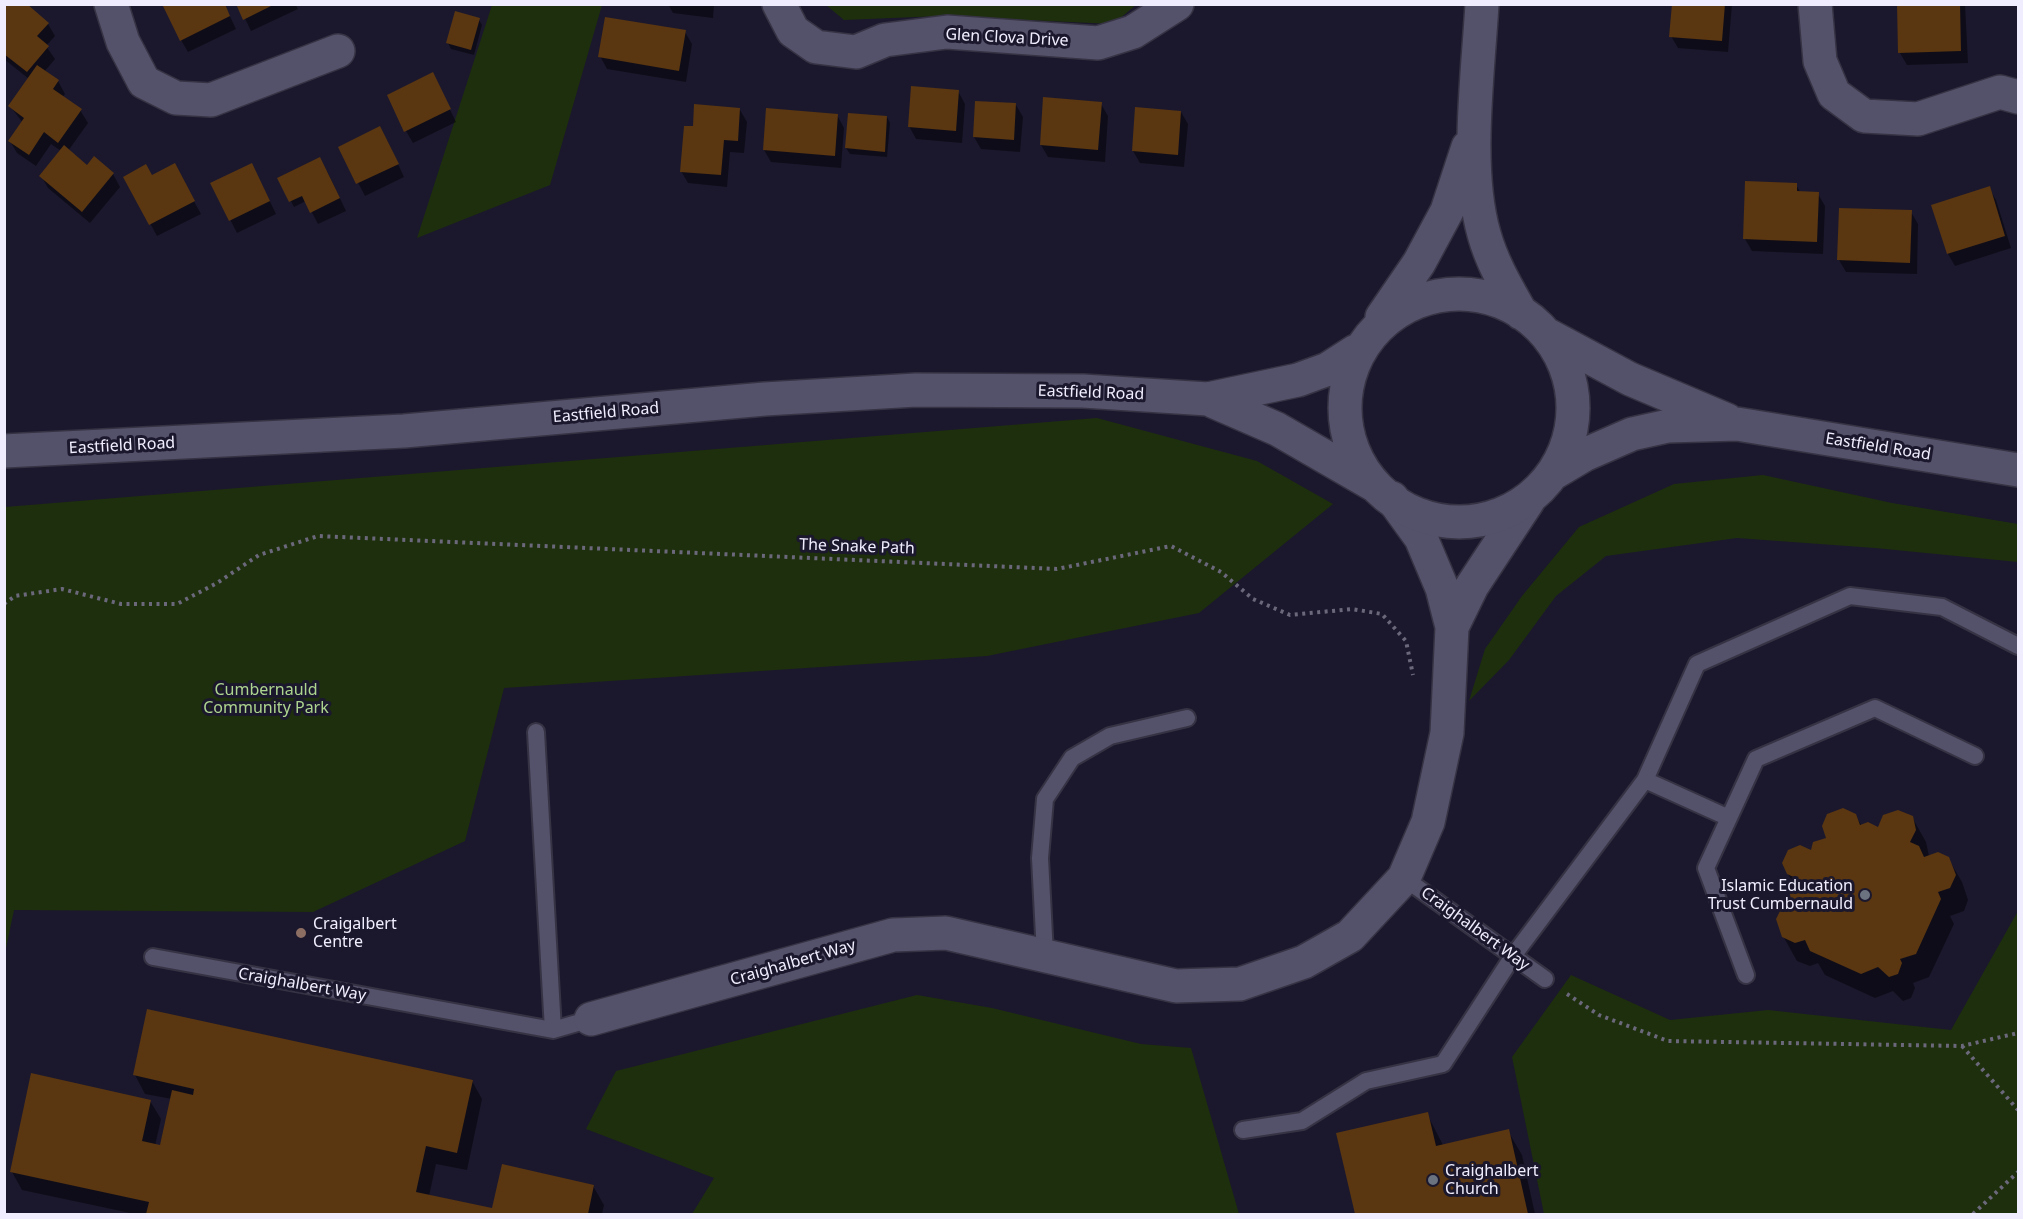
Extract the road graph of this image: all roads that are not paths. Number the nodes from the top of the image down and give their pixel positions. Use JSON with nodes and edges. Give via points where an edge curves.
{"nodes":[{"id":1,"x":111,"y":4,"type":"edge"},
{"id":2,"x":779,"y":4,"type":"edge"},
{"id":3,"x":1177,"y":4,"type":"edge"},
{"id":4,"x":1482,"y":4,"type":"edge"},
{"id":5,"x":1815,"y":4,"type":"edge"},
{"id":6,"x":338,"y":51,"type":"dead end"},
{"id":7,"x":2019,"y":98,"type":"edge"},
{"id":8,"x":1474,"y":129,"type":"junction"},
{"id":9,"x":1529,"y":321,"type":"junction"},
{"id":10,"x":1365,"y":339,"type":"junction"},
{"id":11,"x":1208,"y":399,"type":"junction"},
{"id":12,"x":1737,"y":424,"type":"junction"},
{"id":13,"x":4,"y":451,"type":"edge"},
{"id":14,"x":2019,"y":470,"type":"edge"},
{"id":15,"x":1552,"y":474,"type":"junction"},
{"id":16,"x":1386,"y":494,"type":"junction"},
{"id":17,"x":1528,"y":501,"type":"junction"},
{"id":18,"x":1452,"y":627,"type":"junction"},
{"id":19,"x":2019,"y":646,"type":"edge"},
{"id":20,"x":1187,"y":718,"type":"dead end"},
{"id":21,"x":536,"y":732,"type":"dead end"},
{"id":22,"x":1975,"y":756,"type":"dead end"},
{"id":23,"x":1646,"y":780,"type":"junction"},
{"id":24,"x":1729,"y":818,"type":"junction"},
{"id":25,"x":1404,"y":878,"type":"junction"},
{"id":26,"x":1045,"y":955,"type":"junction"},
{"id":27,"x":1513,"y":956,"type":"junction"},
{"id":28,"x":153,"y":957,"type":"dead end"},
{"id":29,"x":1746,"y":975,"type":"dead end"},
{"id":30,"x":1545,"y":979,"type":"road end"},
{"id":31,"x":591,"y":1019,"type":"joint"},
{"id":32,"x":553,"y":1030,"type":"junction"},
{"id":33,"x":1243,"y":1130,"type":"dead end"}],
"edges":[{"from":1,"to":6,"type":"street","via":[[123,42],[144,82],[176,98],[211,100]]},
{"from":2,"to":3,"type":"street","name":"Glen Clova Drive","via":[[793,31],[816,48],[856,52],[885,40],[947,32],[1098,43],[1133,32]]},
{"from":4,"to":8,"type":"street"},
{"from":5,"to":7,"type":"street","via":[[1820,61],[1834,94],[1864,116],[1918,119],[2000,92]]},
{"from":8,"to":9,"type":"street","via":[[1483,232],[1491,257]]},
{"from":8,"to":10,"type":"street","via":[[1447,211],[1419,263]]},
{"from":9,"to":10,"type":"street","name":"Eastfield Road","via":[[1490,300],[1462,293],[1435,294],[1396,310]]},
{"from":9,"to":12,"type":"street","name":"Eastfield Road","via":[[1630,379]]},
{"from":9,"to":15,"type":"street","via":[[1552,343],[1569,375],[1574,410],[1568,446]]},
{"from":10,"to":11,"type":"street","name":"Eastfield Road","via":[[1328,369],[1298,380]]},
{"from":10,"to":16,"type":"street","name":"Craighalbert Way","via":[[1347,388],[1348,437],[1364,467]]},
{"from":11,"to":13,"type":"street","name":"Eastfield Road","via":[[1083,391],[916,390],[404,431]]},
{"from":11,"to":16,"type":"street","name":"Eastfield Road","via":[[1277,429]]},
{"from":12,"to":14,"type":"street","name":"Eastfield Road"},
{"from":12,"to":15,"type":"street","name":"Eastfield Road","via":[[1668,426],[1632,434]]},
{"from":15,"to":17,"type":"street"},
{"from":16,"to":17,"type":"street","name":"Eastfield Road","via":[[1428,520],[1462,524],[1496,518]]},
{"from":16,"to":18,"type":"street","name":"Craighalbert Way","via":[[1421,538],[1442,588]]},
{"from":17,"to":18,"type":"street","name":"Craighalbert Way","via":[[1472,586]]},
{"from":18,"to":25,"type":"street","name":"Craighalbert Way","via":[[1447,733],[1428,822]]},
{"from":19,"to":23,"type":"lane","via":[[1942,607],[1850,596],[1697,664]]},
{"from":20,"to":26,"type":"lane","via":[[1110,736],[1072,758],[1045,799],[1040,858]]},
{"from":21,"to":32,"type":"lane"},
{"from":22,"to":24,"type":"lane","via":[[1875,708],[1756,759]]},
{"from":23,"to":24,"type":"lane"},
{"from":23,"to":27,"type":"lane"},
{"from":24,"to":29,"type":"lane","via":[[1706,868]]},
{"from":25,"to":26,"type":"street","name":"Craighalbert Way","via":[[1350,936],[1304,962],[1240,984],[1176,986]]},
{"from":25,"to":27,"type":"lane","name":"Craighalbert Way"},
{"from":26,"to":31,"type":"street","name":"Craighalbert Way","via":[[946,933],[893,935]]},
{"from":27,"to":30,"type":"lane","name":"Craighalbert Way"},
{"from":27,"to":33,"type":"lane","via":[[1443,1064],[1366,1081],[1302,1121]]},
{"from":28,"to":32,"type":"lane","name":"Craighalbert Way"},
{"from":31,"to":32,"type":"lane","name":"Craighalbert Way"}]}
